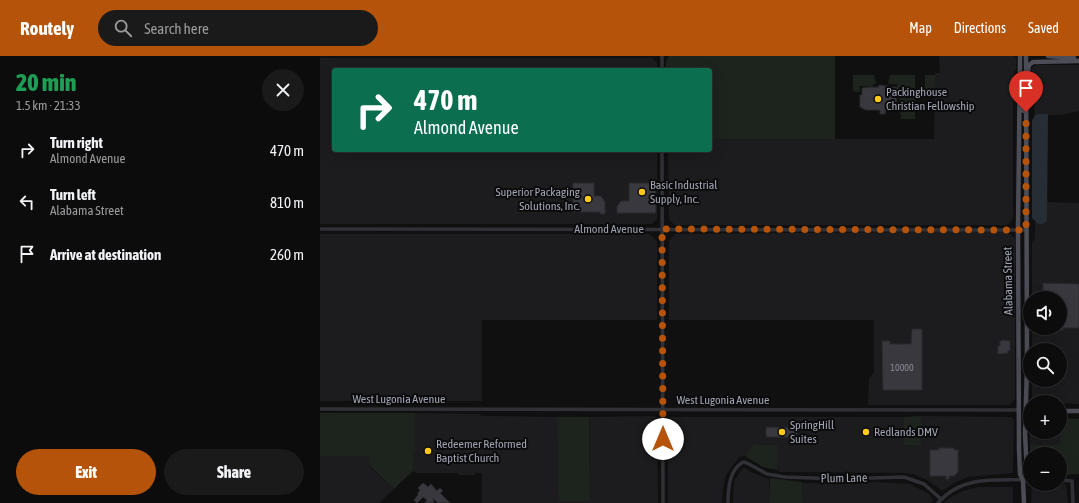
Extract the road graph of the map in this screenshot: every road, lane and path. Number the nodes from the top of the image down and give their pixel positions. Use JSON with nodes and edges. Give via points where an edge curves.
{"nodes":[{"id":1,"x":662,"y":56,"type":"edge"},
{"id":2,"x":1020,"y":56,"type":"edge"},
{"id":3,"x":1026,"y":56,"type":"edge"},
{"id":4,"x":1048,"y":56,"type":"edge"},
{"id":5,"x":1079,"y":60,"type":"edge"},
{"id":6,"x":662,"y":68,"type":"edge"},
{"id":7,"x":1019,"y":79,"type":"junction"},
{"id":8,"x":1025,"y":86,"type":"junction"},
{"id":9,"x":1026,"y":112,"type":"junction"},
{"id":10,"x":662,"y":152,"type":"edge"},
{"id":11,"x":320,"y":228,"type":"edge"},
{"id":12,"x":662,"y":229,"type":"junction"},
{"id":13,"x":1018,"y":230,"type":"junction"},
{"id":14,"x":1026,"y":230,"type":"junction"},
{"id":15,"x":1028,"y":395,"type":"edge"},
{"id":16,"x":320,"y":409,"type":"edge"},
{"id":17,"x":663,"y":410,"type":"junction"},
{"id":18,"x":1019,"y":410,"type":"junction"},
{"id":19,"x":1023,"y":410,"type":"edge"},
{"id":20,"x":1067,"y":411,"type":"edge"},
{"id":21,"x":1079,"y":411,"type":"edge"},
{"id":22,"x":1023,"y":480,"type":"joint"},
{"id":23,"x":1067,"y":480,"type":"edge"},
{"id":24,"x":1023,"y":491,"type":"edge"},
{"id":25,"x":941,"y":499,"type":"junction"},
{"id":26,"x":663,"y":503,"type":"edge"},
{"id":27,"x":728,"y":503,"type":"edge"},
{"id":28,"x":938,"y":503,"type":"edge"},
{"id":29,"x":1024,"y":503,"type":"edge"},
{"id":30,"x":1073,"y":503,"type":"edge"}],
"edges":[{"from":1,"to":6,"type":"street"},
{"from":2,"to":7,"type":"main road","name":"Alabama Street"},
{"from":3,"to":8,"type":"main road","name":"Alabama Street"},
{"from":4,"to":5,"type":"main road"},
{"from":5,"to":8,"type":"main road","via":[[1033,62],[1029,66]]},
{"from":7,"to":9,"type":"main road","via":[[1022,89],[1022,110]]},
{"from":7,"to":13,"type":"main road","name":"Alabama Street"},
{"from":8,"to":9,"type":"main road","name":"Alabama Street"},
{"from":9,"to":14,"type":"main road","name":"Alabama Street"},
{"from":10,"to":12,"type":"street"},
{"from":11,"to":12,"type":"street","name":"Almond Avenue"},
{"from":12,"to":13,"type":"street","name":"Almond Avenue"},
{"from":12,"to":17,"type":"street"},
{"from":13,"to":14,"type":"street","name":"Almond Avenue"},
{"from":13,"to":18,"type":"main road","name":"Alabama Street"},
{"from":14,"to":15,"type":"main road","name":"Alabama Street"},
{"from":16,"to":17,"type":"street","name":"West Lugonia Avenue"},
{"from":17,"to":18,"type":"street","name":"West Lugonia Avenue"},
{"from":17,"to":26,"type":"street"},
{"from":18,"to":19,"type":"main road","name":"West Lugonia Avenue"},
{"from":18,"to":22,"type":"main road","name":"Alabama Street","via":[[1020,474]]},
{"from":20,"to":21,"type":"main road"},
{"from":22,"to":25,"type":"street","via":[[972,481]]},
{"from":23,"to":30,"type":"street","via":[[1073,484]]},
{"from":24,"to":29,"type":"main road","name":"Alabama Street"},
{"from":25,"to":27,"type":"street","name":"Plum Lane","via":[[924,484],[904,477],[785,477],[767,474],[743,462],[735,470],[730,481]]},
{"from":25,"to":28,"type":"street"}]}
